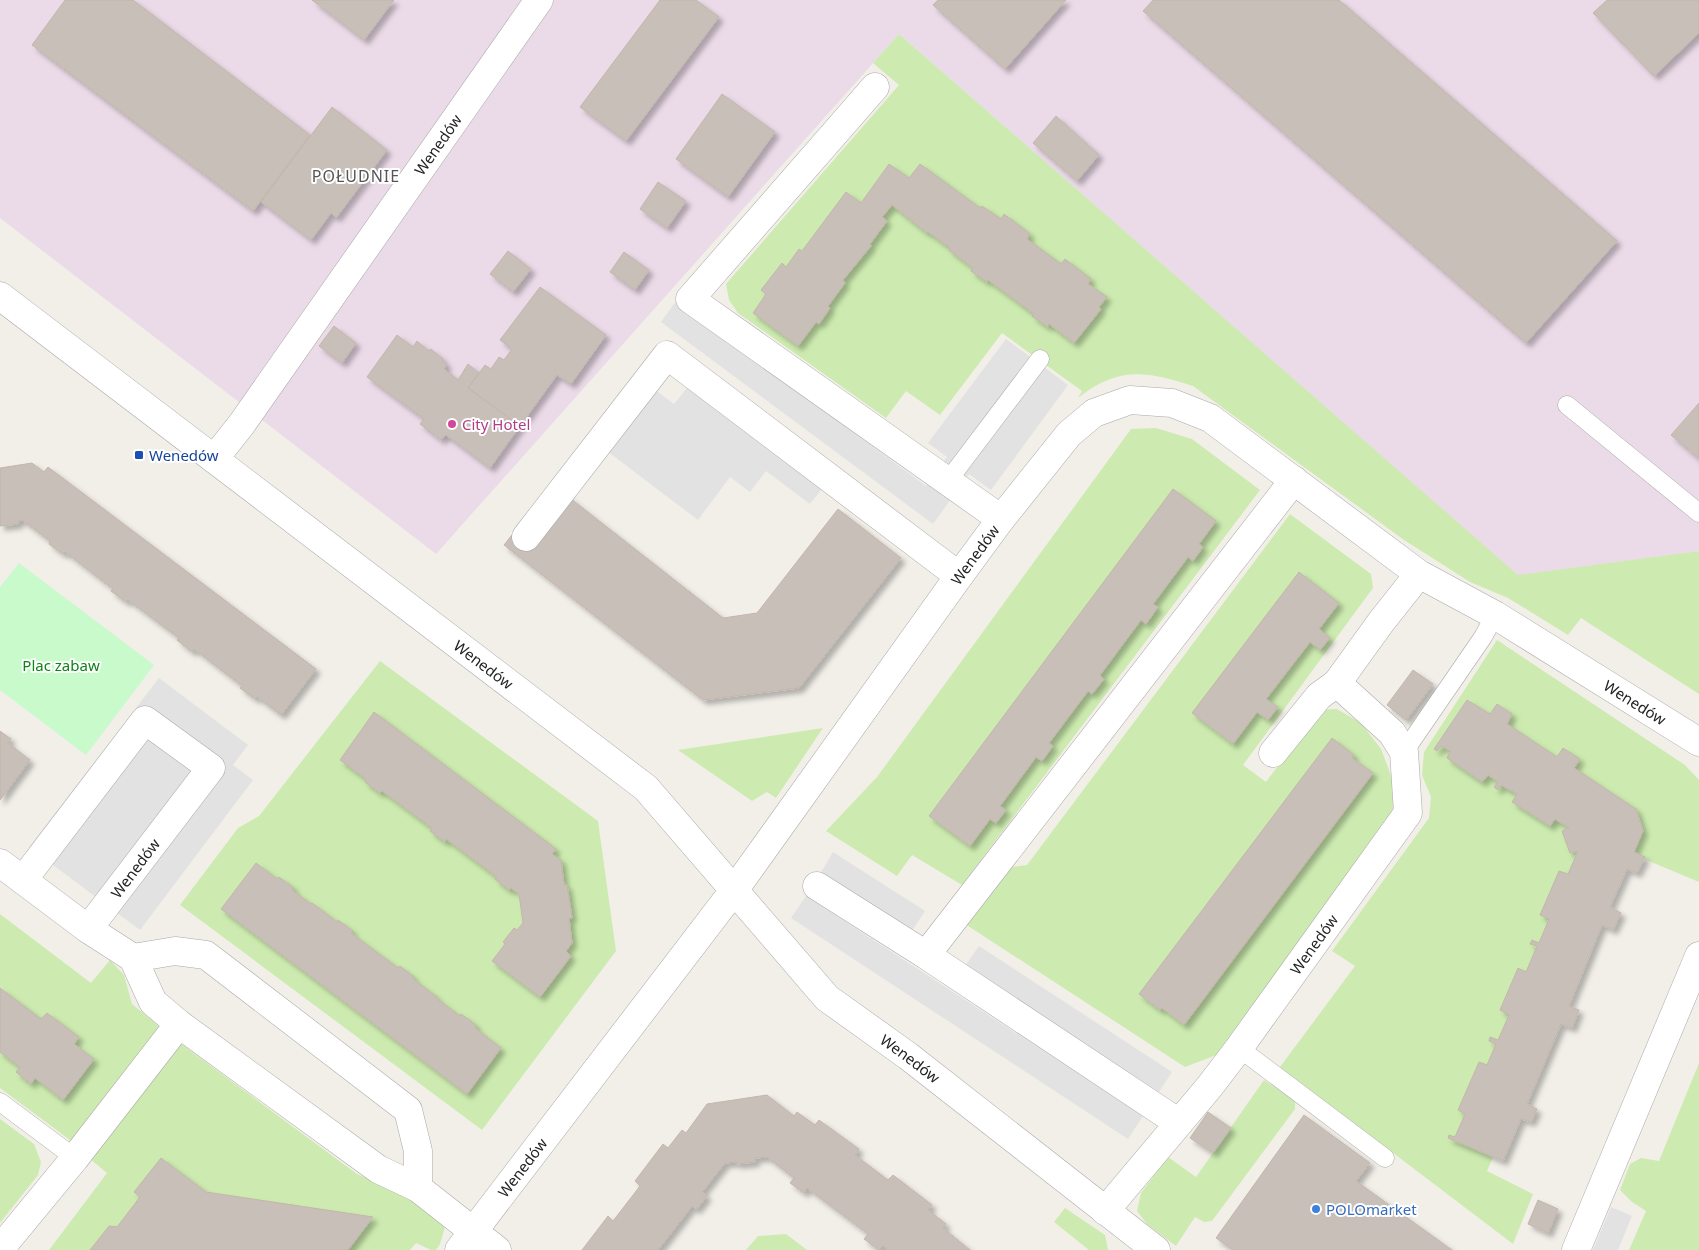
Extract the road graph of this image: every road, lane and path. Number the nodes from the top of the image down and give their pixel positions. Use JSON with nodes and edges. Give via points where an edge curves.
{"nodes":[{"id":1,"x":539,"y":0,"type":"edge"},
{"id":2,"x":875,"y":87,"type":"dead end"},
{"id":3,"x":0,"y":296,"type":"edge"},
{"id":4,"x":1040,"y":359,"type":"dead end"},
{"id":5,"x":1567,"y":405,"type":"dead end"},
{"id":6,"x":214,"y":459,"type":"junction"},
{"id":7,"x":1294,"y":480,"type":"junction"},
{"id":8,"x":947,"y":482,"type":"junction"},
{"id":9,"x":1699,"y":513,"type":"edge"},
{"id":10,"x":1000,"y":519,"type":"junction"},
{"id":11,"x":526,"y":538,"type":"dead end"},
{"id":12,"x":1419,"y":574,"type":"junction"},
{"id":13,"x":959,"y":576,"type":"junction"},
{"id":14,"x":1495,"y":615,"type":"junction"},
{"id":15,"x":1337,"y":683,"type":"junction"},
{"id":16,"x":1699,"y":742,"type":"edge"},
{"id":17,"x":1404,"y":752,"type":"junction"},
{"id":18,"x":1273,"y":754,"type":"dead end"},
{"id":19,"x":0,"y":863,"type":"edge"},
{"id":20,"x":23,"y":880,"type":"junction"},
{"id":21,"x":817,"y":886,"type":"dead end"},
{"id":22,"x":735,"y":889,"type":"junction"},
{"id":23,"x":88,"y":929,"type":"junction"},
{"id":24,"x":926,"y":955,"type":"junction"},
{"id":25,"x":1699,"y":956,"type":"edge"},
{"id":26,"x":133,"y":958,"type":"junction"},
{"id":27,"x":178,"y":1024,"type":"junction"},
{"id":28,"x":1238,"y":1048,"type":"junction"},
{"id":29,"x":0,"y":1102,"type":"edge"},
{"id":30,"x":1179,"y":1123,"type":"junction"},
{"id":31,"x":75,"y":1158,"type":"junction"},
{"id":32,"x":1385,"y":1158,"type":"dead end"},
{"id":33,"x":418,"y":1188,"type":"junction"},
{"id":34,"x":1105,"y":1211,"type":"junction"},
{"id":35,"x":466,"y":1241,"type":"edge"},
{"id":36,"x":1141,"y":1246,"type":"edge"},
{"id":37,"x":0,"y":1249,"type":"edge"},
{"id":38,"x":496,"y":1250,"type":"edge"},
{"id":39,"x":1576,"y":1250,"type":"edge"}],
"edges":[{"from":1,"to":6,"type":"street","name":"Wenedów"},
{"from":2,"to":8,"type":"street","via":[[690,299]]},
{"from":3,"to":6,"type":"street","name":"Wenedów"},
{"from":4,"to":8,"type":"lane"},
{"from":5,"to":9,"type":"lane"},
{"from":6,"to":22,"type":"street","name":"Wenedów","via":[[646,788]]},
{"from":7,"to":10,"type":"street","name":"Wenedów","via":[[1210,418],[1172,403],[1130,400],[1094,413],[1069,434]]},
{"from":7,"to":12,"type":"street","name":"Wenedów"},
{"from":7,"to":24,"type":"street"},
{"from":8,"to":10,"type":"street"},
{"from":10,"to":13,"type":"street","name":"Wenedów"},
{"from":11,"to":13,"type":"street","via":[[667,355]]},
{"from":12,"to":14,"type":"street","name":"Wenedów"},
{"from":12,"to":15,"type":"street"},
{"from":13,"to":22,"type":"street","name":"Wenedów"},
{"from":14,"to":16,"type":"street","name":"Wenedów"},
{"from":14,"to":17,"type":"lane"},
{"from":15,"to":17,"type":"street","via":[[1392,733]]},
{"from":15,"to":18,"type":"street","via":[[1319,696]]},
{"from":17,"to":28,"type":"street","name":"Wenedów","via":[[1408,814]]},
{"from":19,"to":20,"type":"street"},
{"from":20,"to":23,"type":"street"},
{"from":20,"to":23,"type":"street","name":"Wenedów","via":[[145,720],[211,768]]},
{"from":21,"to":24,"type":"street"},
{"from":22,"to":34,"type":"street","name":"Wenedów","via":[[827,998],[908,1056]]},
{"from":22,"to":35,"type":"street","name":"Wenedów"},
{"from":23,"to":26,"type":"street"},
{"from":24,"to":30,"type":"street"},
{"from":25,"to":39,"type":"street"},
{"from":26,"to":27,"type":"street","via":[[153,1002]]},
{"from":26,"to":33,"type":"street","via":[[176,951],[206,955],[408,1110],[418,1152]]},
{"from":27,"to":31,"type":"street"},
{"from":27,"to":33,"type":"street","via":[[378,1169]]},
{"from":28,"to":30,"type":"street","name":"Wenedów"},
{"from":28,"to":32,"type":"lane"},
{"from":29,"to":31,"type":"lane"},
{"from":30,"to":34,"type":"street","name":"Wenedów"},
{"from":31,"to":37,"type":"street"},
{"from":33,"to":35,"type":"street"},
{"from":34,"to":36,"type":"street","name":"Wenedów"},
{"from":35,"to":38,"type":"street"}]}
